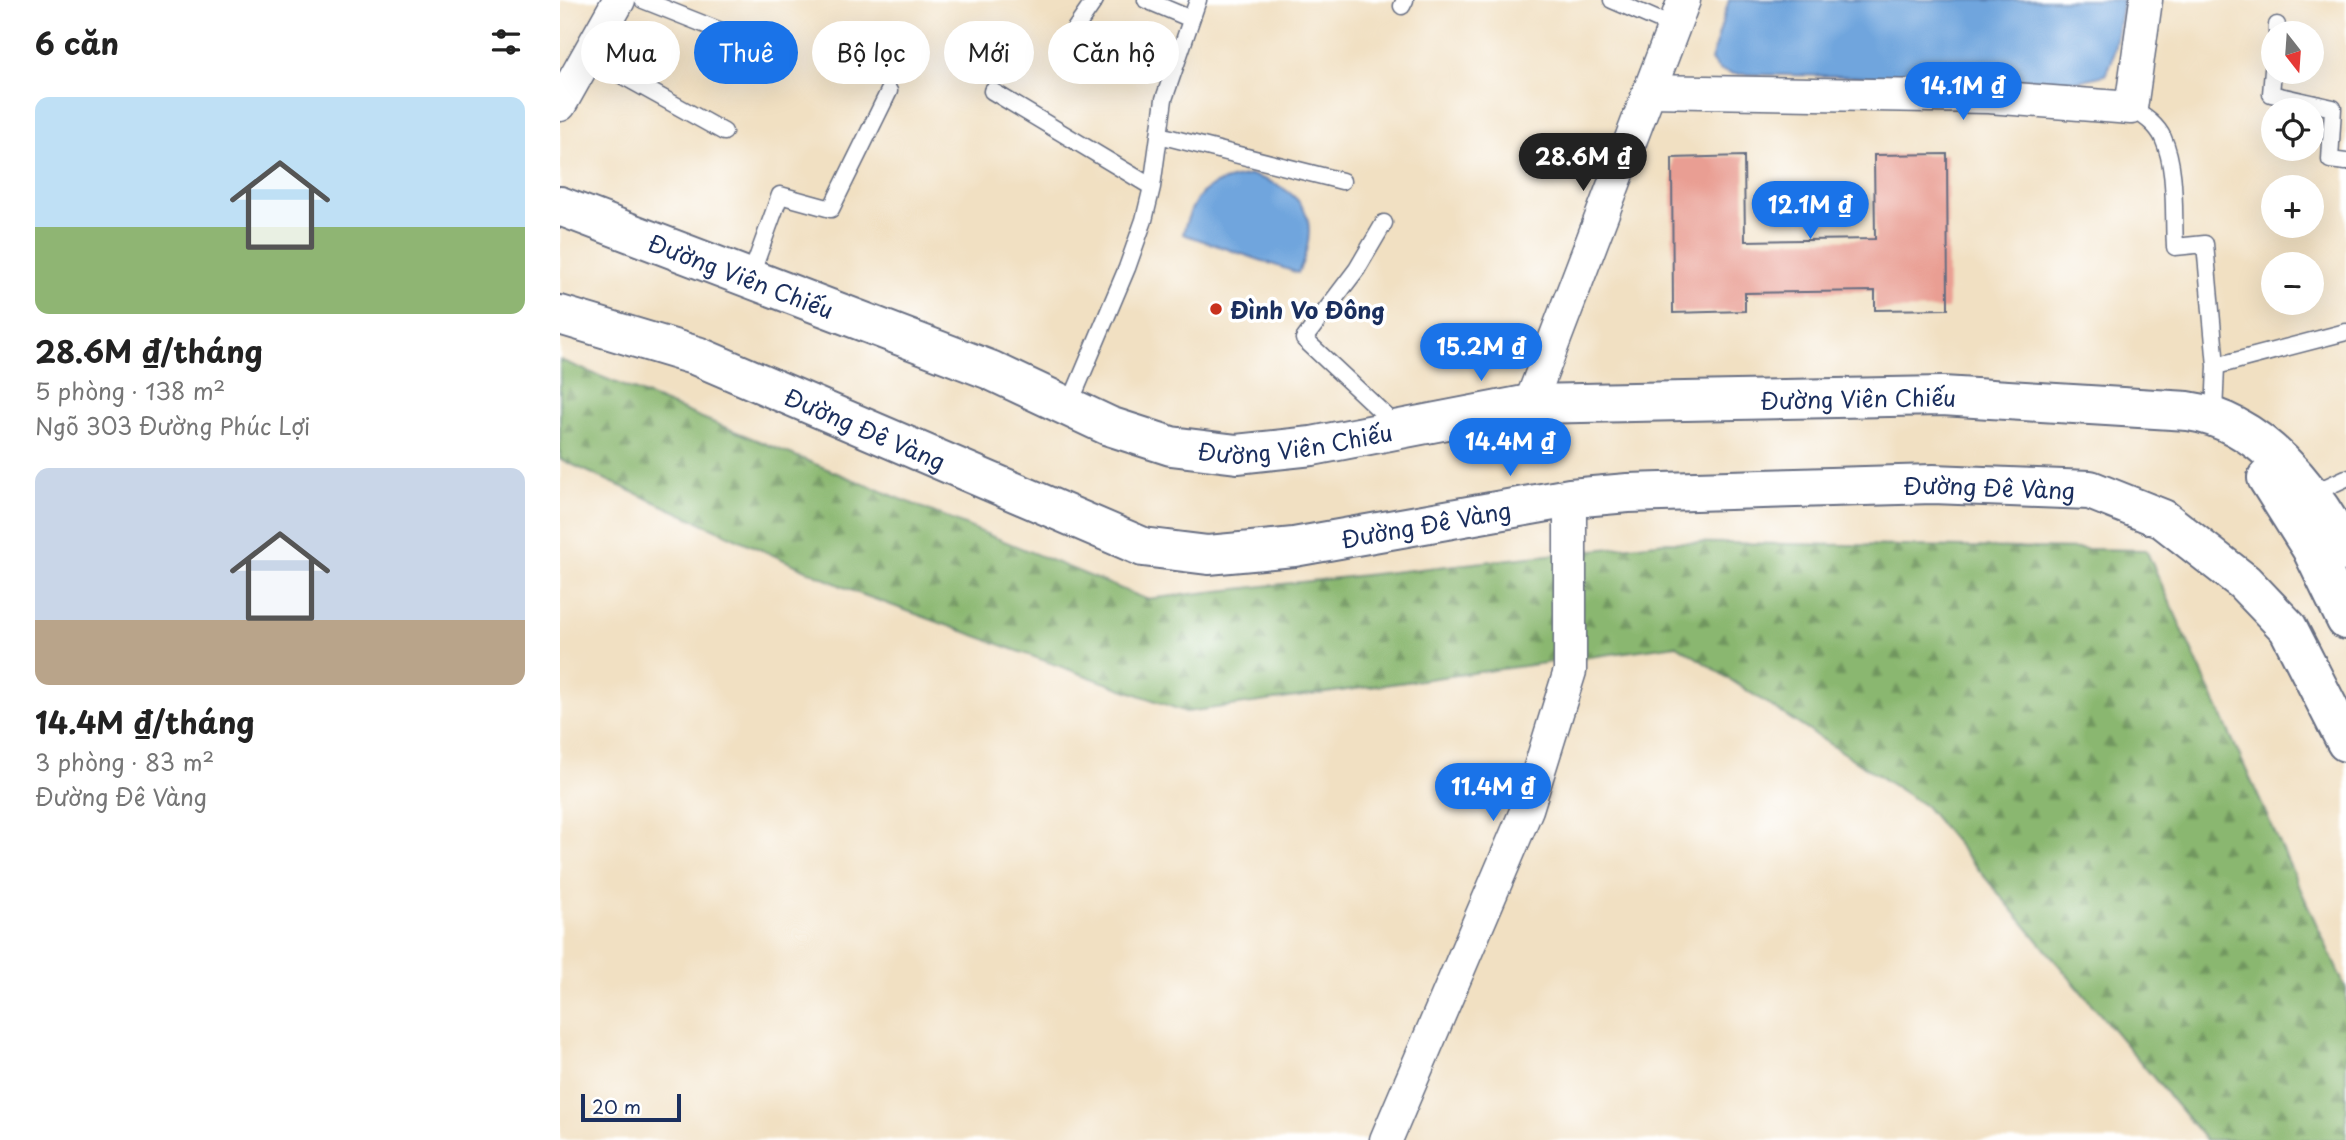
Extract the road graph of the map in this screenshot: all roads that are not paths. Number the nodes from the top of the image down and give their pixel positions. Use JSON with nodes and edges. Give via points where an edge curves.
{"nodes":[{"id":1,"x":619,"y":0,"type":"edge"},
{"id":2,"x":643,"y":0,"type":"edge"},
{"id":3,"x":1096,"y":0,"type":"edge"},
{"id":4,"x":1146,"y":0,"type":"edge"},
{"id":5,"x":1198,"y":0,"type":"edge"},
{"id":6,"x":1612,"y":0,"type":"edge"},
{"id":7,"x":2146,"y":0,"type":"edge"},
{"id":8,"x":1679,"y":14,"type":"edge"},
{"id":9,"x":1191,"y":19,"type":"junction"},
{"id":10,"x":607,"y":21,"type":"edge"},
{"id":11,"x":696,"y":21,"type":"edge"},
{"id":12,"x":1081,"y":21,"type":"edge"},
{"id":13,"x":581,"y":67,"type":"edge"},
{"id":14,"x":637,"y":84,"type":"edge"},
{"id":15,"x":2272,"y":84,"type":"edge"},
{"id":16,"x":992,"y":91,"type":"dead end"},
{"id":17,"x":1649,"y":91,"type":"junction"},
{"id":18,"x":889,"y":92,"type":"dead end"},
{"id":19,"x":560,"y":105,"type":"edge"},
{"id":20,"x":2131,"y":108,"type":"junction"},
{"id":21,"x":724,"y":132,"type":"dead end"},
{"id":22,"x":1159,"y":135,"type":"junction"},
{"id":23,"x":2346,"y":162,"type":"edge"},
{"id":24,"x":1342,"y":181,"type":"dead end"},
{"id":25,"x":1152,"y":187,"type":"junction"},
{"id":26,"x":560,"y":206,"type":"edge"},
{"id":27,"x":1384,"y":223,"type":"dead end"},
{"id":28,"x":750,"y":278,"type":"junction"},
{"id":29,"x":560,"y":315,"type":"edge"},
{"id":30,"x":2346,"y":332,"type":"edge"},
{"id":31,"x":2216,"y":366,"type":"junction"},
{"id":32,"x":1530,"y":404,"type":"junction"},
{"id":33,"x":1068,"y":408,"type":"junction"},
{"id":34,"x":2214,"y":414,"type":"junction"},
{"id":35,"x":1401,"y":429,"type":"junction"},
{"id":36,"x":2346,"y":478,"type":"edge"},
{"id":37,"x":2309,"y":495,"type":"junction"},
{"id":38,"x":1570,"y":498,"type":"junction"},
{"id":39,"x":2346,"y":552,"type":"edge"},
{"id":40,"x":2346,"y":620,"type":"edge"},
{"id":41,"x":2346,"y":742,"type":"edge"},
{"id":42,"x":1386,"y":1140,"type":"edge"}],
"edges":[{"from":1,"to":10,"type":"street"},
{"from":2,"to":11,"type":"lane"},
{"from":3,"to":12,"type":"lane"},
{"from":4,"to":9,"type":"lane"},
{"from":5,"to":9,"type":"lane"},
{"from":6,"to":8,"type":"lane"},
{"from":7,"to":20,"type":"street"},
{"from":8,"to":17,"type":"street"},
{"from":9,"to":22,"type":"lane","via":[[1164,99]]},
{"from":13,"to":19,"type":"street"},
{"from":14,"to":21,"type":"lane"},
{"from":15,"to":23,"type":"lane","via":[[2271,94],[2333,108],[2330,160]]},
{"from":16,"to":25,"type":"lane"},
{"from":17,"to":20,"type":"street","via":[[1989,97]]},
{"from":17,"to":32,"type":"street"},
{"from":18,"to":28,"type":"lane","via":[[831,209],[780,195]]},
{"from":20,"to":31,"type":"lane","via":[[2150,120],[2162,136],[2169,159],[2175,247],[2205,244]]},
{"from":22,"to":24,"type":"lane"},
{"from":22,"to":25,"type":"lane"},
{"from":25,"to":33,"type":"lane","via":[[1127,268]]},
{"from":26,"to":28,"type":"main road","name":"Đường Viên Chiếu"},
{"from":27,"to":35,"type":"lane","via":[[1357,269],[1304,340]]},
{"from":28,"to":33,"type":"main road","name":"Đường Viên Chiếu","via":[[990,370]]},
{"from":29,"to":38,"type":"main road","name":"Đường Đê Vàng","via":[[697,356],[1143,547],[1208,555],[1294,547]]},
{"from":30,"to":31,"type":"lane"},
{"from":31,"to":34,"type":"lane"},
{"from":32,"to":34,"type":"main road","name":"Đường Viên Chiếu","via":[[1942,396]]},
{"from":32,"to":35,"type":"main road","name":"Đường Viên Chiếu"},
{"from":33,"to":35,"type":"main road","name":"Đường Viên Chiếu","via":[[1171,446],[1237,454]]},
{"from":34,"to":37,"type":"main road","name":"Đường Viên Chiếu","via":[[2264,444]]},
{"from":34,"to":40,"type":"main road","via":[[2283,501]]},
{"from":36,"to":37,"type":"lane"},
{"from":37,"to":39,"type":"main road","name":"Đường Viên Chiếu"},
{"from":38,"to":41,"type":"main road","name":"Đường Đê Vàng","via":[[1933,484],[2090,490],[2163,519],[2244,582],[2288,628]]},
{"from":38,"to":42,"type":"street","via":[[1570,671],[1527,809]]}]}
